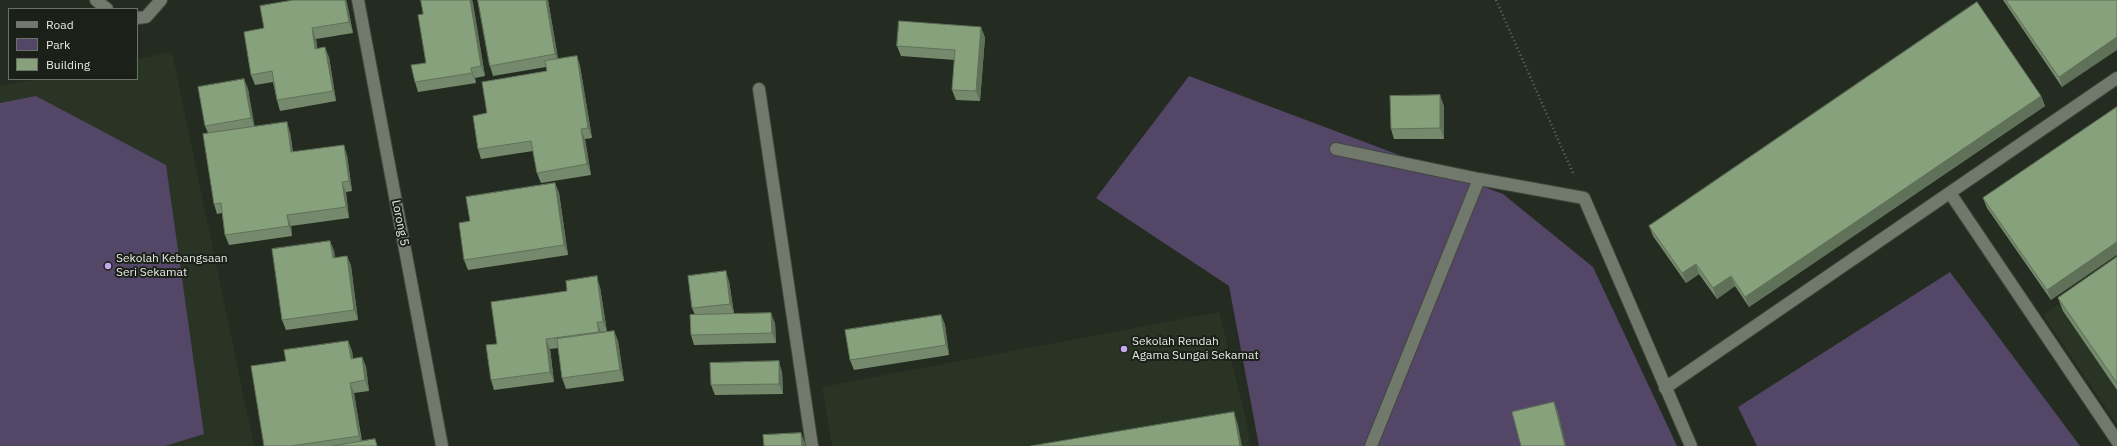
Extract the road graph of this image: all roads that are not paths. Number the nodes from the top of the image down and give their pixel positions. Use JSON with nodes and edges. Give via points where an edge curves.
{"nodes":[{"id":1,"x":96,"y":0,"type":"edge"},
{"id":2,"x":161,"y":0,"type":"edge"},
{"id":3,"x":358,"y":0,"type":"edge"},
{"id":4,"x":105,"y":8,"type":"edge"},
{"id":5,"x":138,"y":18,"type":"edge"},
{"id":6,"x":2117,"y":78,"type":"edge"},
{"id":7,"x":759,"y":89,"type":"dead end"},
{"id":8,"x":1336,"y":149,"type":"dead end"},
{"id":9,"x":1479,"y":179,"type":"junction"},
{"id":10,"x":1950,"y":193,"type":"junction"},
{"id":11,"x":1665,"y":388,"type":"junction"},
{"id":12,"x":2117,"y":441,"type":"edge"},
{"id":13,"x":442,"y":446,"type":"edge"},
{"id":14,"x":812,"y":446,"type":"edge"},
{"id":15,"x":1371,"y":446,"type":"edge"},
{"id":16,"x":1691,"y":446,"type":"edge"}],
"edges":[{"from":1,"to":4,"type":"street"},
{"from":2,"to":5,"type":"street","via":[[146,17]]},
{"from":3,"to":13,"type":"street","name":"Lorong 5"},
{"from":6,"to":10,"type":"street"},
{"from":7,"to":14,"type":"street"},
{"from":8,"to":9,"type":"street"},
{"from":9,"to":11,"type":"street","via":[[1584,198]]},
{"from":9,"to":15,"type":"street"},
{"from":10,"to":11,"type":"street"},
{"from":10,"to":12,"type":"street"},
{"from":11,"to":16,"type":"street"}]}
